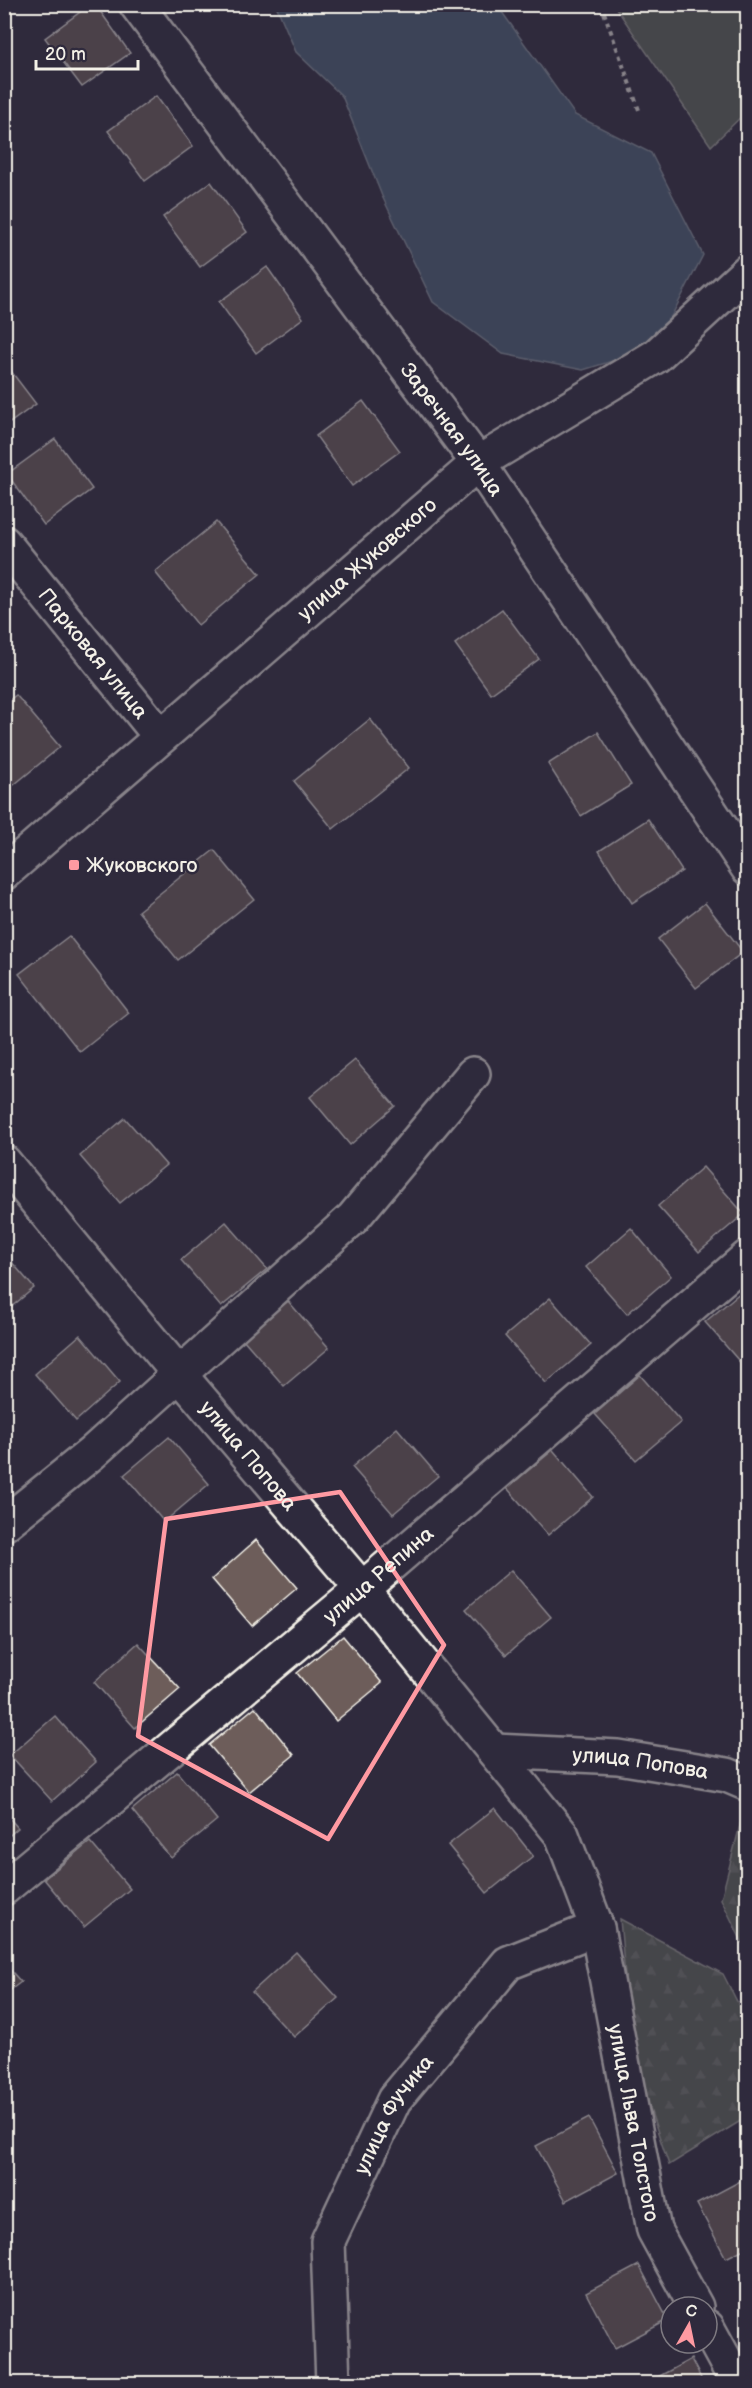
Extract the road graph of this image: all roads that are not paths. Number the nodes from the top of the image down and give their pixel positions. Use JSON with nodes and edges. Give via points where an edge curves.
{"nodes":[{"id":1,"x":136,"y":4,"type":"edge"},
{"id":2,"x":747,"y":271,"type":"edge"},
{"id":3,"x":478,"y":463,"type":"junction"},
{"id":4,"x":4,"y":543,"type":"edge"},
{"id":5,"x":160,"y":736,"type":"junction"},
{"id":6,"x":747,"y":868,"type":"edge"},
{"id":7,"x":4,"y":873,"type":"edge"},
{"id":8,"x":473,"y":1074,"type":"dead end"},
{"id":9,"x":4,"y":1162,"type":"edge"},
{"id":10,"x":747,"y":1257,"type":"edge"},
{"id":11,"x":179,"y":1374,"type":"junction"},
{"id":12,"x":4,"y":1524,"type":"edge"},
{"id":13,"x":362,"y":1589,"type":"junction"},
{"id":14,"x":494,"y":1751,"type":"junction"},
{"id":15,"x":747,"y":1784,"type":"edge"},
{"id":16,"x":4,"y":1888,"type":"edge"},
{"id":17,"x":597,"y":1928,"type":"junction"},
{"id":18,"x":689,"y":2295,"type":"edge"},
{"id":19,"x":719,"y":2348,"type":"edge"},
{"id":20,"x":333,"y":2384,"type":"edge"},
{"id":21,"x":738,"y":2384,"type":"edge"}],
"edges":[{"from":1,"to":3,"type":"street","name":"Заречная улица"},
{"from":2,"to":3,"type":"street","name":"улица Жуковского","via":[[656,356]]},
{"from":3,"to":5,"type":"street","name":"улица Жуковского"},
{"from":3,"to":6,"type":"street","name":"Заречная улица"},
{"from":4,"to":5,"type":"street","name":"Парковая улица"},
{"from":5,"to":7,"type":"street","name":"улица Жуковского"},
{"from":8,"to":11,"type":"street","via":[[353,1218]]},
{"from":9,"to":11,"type":"street","name":"улица Попова"},
{"from":10,"to":13,"type":"street","name":"улица Репина"},
{"from":11,"to":12,"type":"street","via":[[92,1453]]},
{"from":11,"to":13,"type":"street","name":"улица Попова"},
{"from":13,"to":14,"type":"street","name":"улица Попова"},
{"from":13,"to":16,"type":"street","name":"улица Репина"},
{"from":14,"to":15,"type":"street","name":"улица Попова","via":[[618,1757],[727,1775]]},
{"from":14,"to":17,"type":"street","name":"улица Попова","via":[[562,1835]]},
{"from":17,"to":18,"type":"street","name":"улица Льва Толстого","via":[[654,2230]]},
{"from":17,"to":20,"type":"street","name":"улица Фучика","via":[[508,1963],[394,2100],[328,2241]]},
{"from":19,"to":21,"type":"street"}]}
